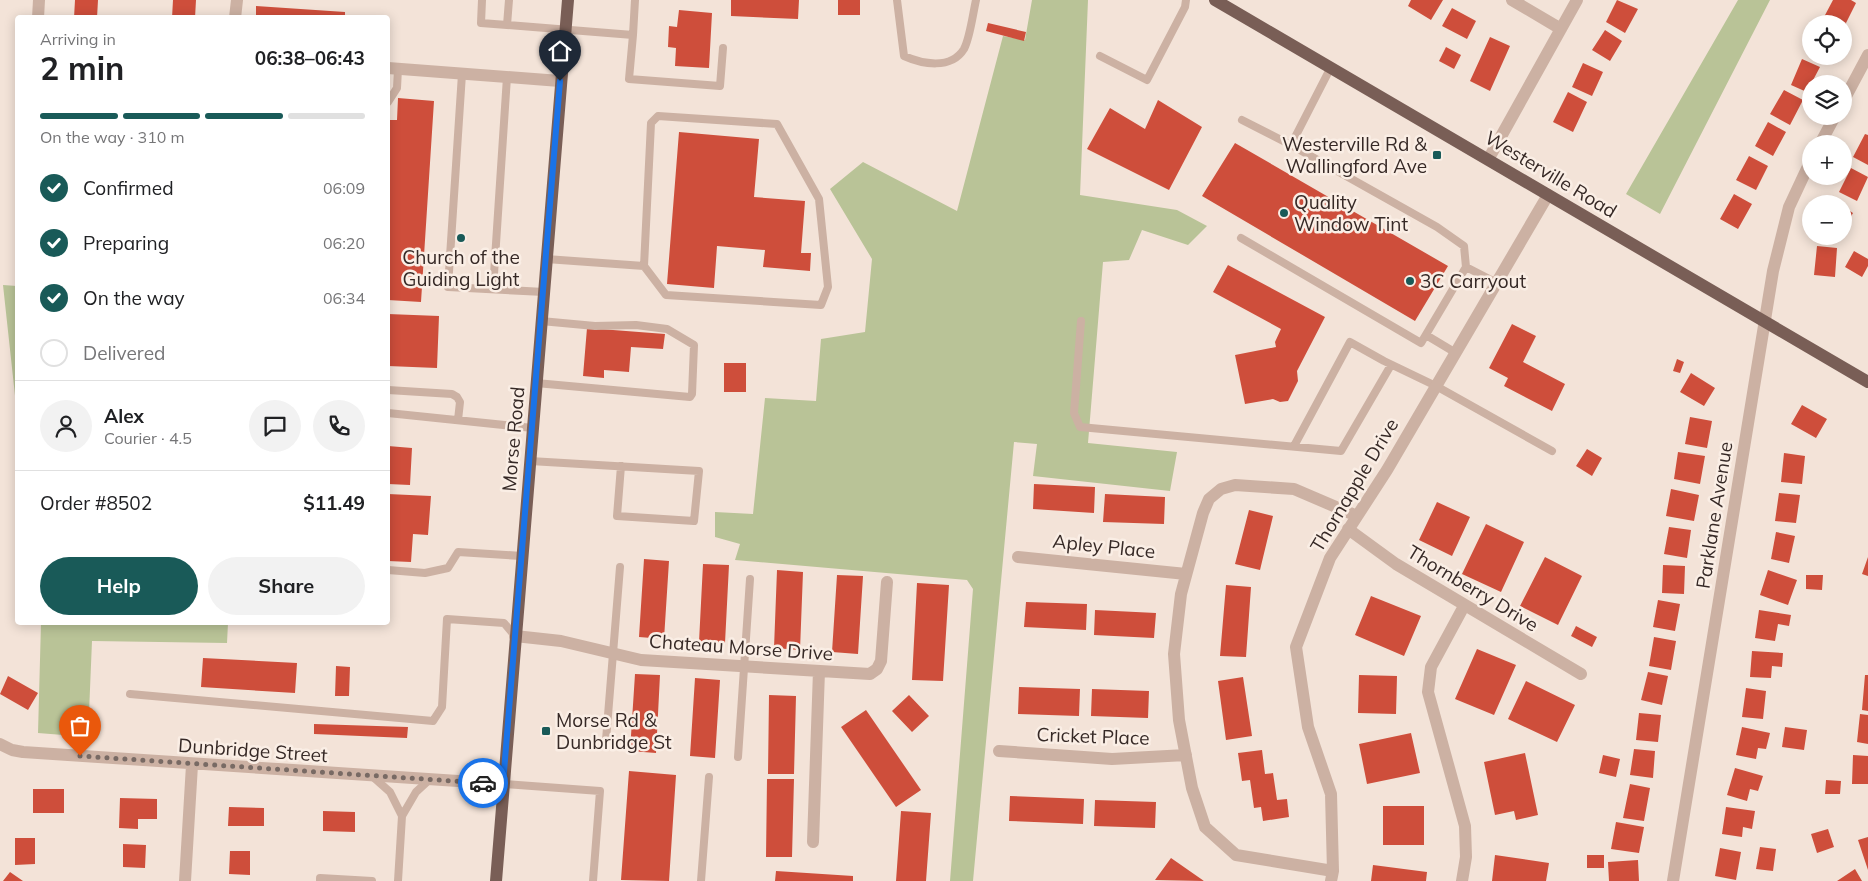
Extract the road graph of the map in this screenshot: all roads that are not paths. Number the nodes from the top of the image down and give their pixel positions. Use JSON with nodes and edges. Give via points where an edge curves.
{"nodes":[{"id":1,"x":39,"y":0,"type":"edge"},
{"id":2,"x":237,"y":0,"type":"edge"},
{"id":3,"x":482,"y":0,"type":"edge"},
{"id":4,"x":509,"y":0,"type":"edge"},
{"id":5,"x":568,"y":0,"type":"edge"},
{"id":6,"x":635,"y":0,"type":"edge"},
{"id":7,"x":897,"y":0,"type":"edge"},
{"id":8,"x":976,"y":0,"type":"edge"},
{"id":9,"x":1186,"y":0,"type":"edge"},
{"id":10,"x":1215,"y":0,"type":"edge"},
{"id":11,"x":1512,"y":0,"type":"edge"},
{"id":12,"x":1577,"y":0,"type":"edge"},
{"id":13,"x":38,"y":15,"type":"edge"},
{"id":14,"x":235,"y":15,"type":"edge"},
{"id":15,"x":507,"y":25,"type":"junction"},
{"id":16,"x":565,"y":29,"type":"junction"},
{"id":17,"x":1561,"y":29,"type":"junction"},
{"id":18,"x":633,"y":34,"type":"junction"},
{"id":19,"x":723,"y":48,"type":"dead end"},
{"id":20,"x":1100,"y":56,"type":"dead end"},
{"id":21,"x":1868,"y":56,"type":"edge"},
{"id":22,"x":1331,"y":67,"type":"junction"},
{"id":23,"x":393,"y":69,"type":"edge"},
{"id":24,"x":462,"y":74,"type":"junction"},
{"id":25,"x":507,"y":77,"type":"junction"},
{"id":26,"x":560,"y":81,"type":"junction"},
{"id":27,"x":1852,"y":85,"type":"edge"},
{"id":28,"x":390,"y":99,"type":"edge"},
{"id":29,"x":1242,"y":120,"type":"dead end"},
{"id":30,"x":1291,"y":145,"type":"junction"},
{"id":31,"x":1489,"y":158,"type":"junction"},
{"id":32,"x":1802,"y":178,"type":"edge"},
{"id":33,"x":1548,"y":195,"type":"junction"},
{"id":34,"x":1241,"y":238,"type":"dead end"},
{"id":35,"x":546,"y":259,"type":"junction"},
{"id":36,"x":644,"y":266,"type":"junction"},
{"id":37,"x":1466,"y":267,"type":"junction"},
{"id":38,"x":1498,"y":283,"type":"junction"},
{"id":39,"x":493,"y":290,"type":"junction"},
{"id":40,"x":544,"y":292,"type":"junction"},
{"id":41,"x":1081,"y":321,"type":"dead end"},
{"id":42,"x":1765,"y":321,"type":"junction"},
{"id":43,"x":541,"y":322,"type":"junction"},
{"id":44,"x":1426,"y":336,"type":"junction"},
{"id":45,"x":1456,"y":353,"type":"junction"},
{"id":46,"x":1391,"y":365,"type":"junction"},
{"id":47,"x":1868,"y":382,"type":"edge"},
{"id":48,"x":536,"y":383,"type":"junction"},
{"id":49,"x":1436,"y":386,"type":"junction"},
{"id":50,"x":390,"y":390,"type":"edge"},
{"id":51,"x":390,"y":413,"type":"edge"},
{"id":52,"x":458,"y":420,"type":"junction"},
{"id":53,"x":532,"y":428,"type":"junction"},
{"id":54,"x":1294,"y":446,"type":"junction"},
{"id":55,"x":1552,"y":451,"type":"dead end"},
{"id":56,"x":530,"y":461,"type":"junction"},
{"id":57,"x":621,"y":466,"type":"junction"},
{"id":58,"x":1357,"y":516,"type":"junction"},
{"id":59,"x":1348,"y":529,"type":"junction"},
{"id":60,"x":522,"y":556,"type":"junction"},
{"id":61,"x":1018,"y":557,"type":"dead end"},
{"id":62,"x":620,"y":567,"type":"dead end"},
{"id":63,"x":390,"y":570,"type":"edge"},
{"id":64,"x":1186,"y":574,"type":"junction"},
{"id":65,"x":750,"y":579,"type":"dead end"},
{"id":66,"x":887,"y":582,"type":"dead end"},
{"id":67,"x":1464,"y":606,"type":"junction"},
{"id":68,"x":515,"y":636,"type":"junction"},
{"id":69,"x":614,"y":653,"type":"junction"},
{"id":70,"x":744,"y":666,"type":"junction"},
{"id":71,"x":819,"y":671,"type":"junction"},
{"id":72,"x":1581,"y":674,"type":"dead end"},
{"id":73,"x":130,"y":694,"type":"dead end"},
{"id":74,"x":606,"y":740,"type":"dead end"},
{"id":75,"x":1,"y":747,"type":"edge"},
{"id":76,"x":998,"y":751,"type":"dead end"},
{"id":77,"x":1186,"y":755,"type":"junction"},
{"id":78,"x":738,"y":757,"type":"dead end"},
{"id":79,"x":192,"y":765,"type":"junction"},
{"id":80,"x":372,"y":776,"type":"junction"},
{"id":81,"x":709,"y":777,"type":"dead end"},
{"id":82,"x":429,"y":780,"type":"junction"},
{"id":83,"x":503,"y":784,"type":"junction"},
{"id":84,"x":402,"y":816,"type":"junction"},
{"id":85,"x":813,"y":842,"type":"dead end"},
{"id":86,"x":1332,"y":876,"type":"edge"},
{"id":87,"x":185,"y":881,"type":"edge"},
{"id":88,"x":320,"y":881,"type":"edge"},
{"id":89,"x":372,"y":881,"type":"edge"},
{"id":90,"x":398,"y":881,"type":"edge"},
{"id":91,"x":496,"y":881,"type":"edge"},
{"id":92,"x":593,"y":881,"type":"edge"},
{"id":93,"x":701,"y":881,"type":"edge"},
{"id":94,"x":1462,"y":881,"type":"edge"},
{"id":95,"x":1674,"y":881,"type":"edge"}],
"edges":[{"from":1,"to":13,"type":"street"},
{"from":2,"to":14,"type":"street"},
{"from":3,"to":15,"type":"lane","via":[[481,22]]},
{"from":4,"to":15,"type":"lane"},
{"from":5,"to":16,"type":"main road","name":"Morse Road"},
{"from":6,"to":18,"type":"lane"},
{"from":7,"to":8,"type":"lane","via":[[904,56],[922,63],[954,58],[964,48]]},
{"from":9,"to":20,"type":"lane","via":[[1186,7],[1147,80]]},
{"from":10,"to":22,"type":"main road","name":"Westerville Road"},
{"from":11,"to":17,"type":"street"},
{"from":12,"to":17,"type":"street"},
{"from":15,"to":16,"type":"lane"},
{"from":16,"to":18,"type":"lane"},
{"from":16,"to":26,"type":"main road","name":"Morse Road"},
{"from":17,"to":31,"type":"street"},
{"from":18,"to":19,"type":"lane","via":[[629,79],[720,86]]},
{"from":21,"to":27,"type":"street"},
{"from":22,"to":30,"type":"lane"},
{"from":22,"to":31,"type":"main road","name":"Westerville Road"},
{"from":23,"to":24,"type":"street"},
{"from":23,"to":28,"type":"lane","via":[[397,88]]},
{"from":24,"to":25,"type":"street"},
{"from":24,"to":39,"type":"lane","via":[[448,287]]},
{"from":25,"to":26,"type":"street"},
{"from":25,"to":39,"type":"lane"},
{"from":26,"to":35,"type":"main road","name":"Morse Road"},
{"from":29,"to":30,"type":"lane"},
{"from":30,"to":37,"type":"lane","via":[[1437,226],[1464,246]]},
{"from":31,"to":33,"type":"main road","name":"Westerville Road"},
{"from":32,"to":42,"type":"street","name":"Parklane Avenue","via":[[1788,207]]},
{"from":33,"to":38,"type":"street","name":"Thornapple Drive"},
{"from":33,"to":42,"type":"main road","name":"Westerville Road"},
{"from":34,"to":44,"type":"lane","via":[[1421,344]]},
{"from":35,"to":36,"type":"lane"},
{"from":35,"to":40,"type":"main road","name":"Morse Road"},
{"from":36,"to":36,"type":"lane","via":[[666,295],[821,305],[828,287],[819,199],[777,124],[658,116],[651,123]]},
{"from":37,"to":38,"type":"lane"},
{"from":37,"to":44,"type":"lane"},
{"from":38,"to":45,"type":"street","name":"Thornapple Drive"},
{"from":39,"to":40,"type":"lane"},
{"from":40,"to":43,"type":"main road","name":"Morse Road"},
{"from":41,"to":54,"type":"lane","via":[[1074,413],[1080,427]]},
{"from":42,"to":47,"type":"main road","name":"Westerville Road"},
{"from":42,"to":95,"type":"street","name":"Parklane Avenue"},
{"from":43,"to":48,"type":"main road","name":"Morse Road"},
{"from":43,"to":48,"type":"lane","via":[[668,329],[694,345],[692,394],[690,397]]},
{"from":44,"to":45,"type":"lane"},
{"from":45,"to":49,"type":"street","name":"Thornapple Drive"},
{"from":46,"to":49,"type":"lane"},
{"from":46,"to":54,"type":"lane","via":[[1341,451]]},
{"from":46,"to":54,"type":"lane","via":[[1350,342]]},
{"from":48,"to":53,"type":"main road","name":"Morse Road"},
{"from":49,"to":55,"type":"lane"},
{"from":49,"to":58,"type":"street","name":"Thornapple Drive"},
{"from":50,"to":52,"type":"lane","via":[[452,394],[460,402]]},
{"from":51,"to":52,"type":"lane"},
{"from":52,"to":53,"type":"lane"},
{"from":53,"to":56,"type":"main road","name":"Morse Road"},
{"from":56,"to":57,"type":"lane"},
{"from":56,"to":60,"type":"main road","name":"Morse Road"},
{"from":57,"to":57,"type":"lane","via":[[699,471],[694,521],[616,516]]},
{"from":58,"to":59,"type":"street","name":"Thornapple Drive"},
{"from":58,"to":64,"type":"street","via":[[1294,489],[1235,485],[1221,489],[1210,499],[1203,513]]},
{"from":59,"to":67,"type":"street","name":"Thornberry Drive","via":[[1396,564]]},
{"from":59,"to":86,"type":"street","name":"Thornapple Drive","via":[[1330,558],[1296,647],[1308,727],[1331,794]]},
{"from":60,"to":63,"type":"lane","via":[[458,552],[448,568],[425,573]]},
{"from":60,"to":68,"type":"main road","name":"Morse Road"},
{"from":61,"to":64,"type":"street","name":"Apley Place"},
{"from":62,"to":69,"type":"lane"},
{"from":64,"to":77,"type":"street","via":[[1174,654],[1178,720]]},
{"from":65,"to":70,"type":"lane"},
{"from":66,"to":71,"type":"street","name":"Chateau Morse Drive","via":[[881,661],[877,669],[870,674]]},
{"from":67,"to":72,"type":"street","name":"Thornberry Drive"},
{"from":67,"to":94,"type":"street","via":[[1430,667],[1428,692],[1465,826],[1466,857]]},
{"from":68,"to":69,"type":"street","name":"Chateau Morse Drive","via":[[561,641]]},
{"from":68,"to":73,"type":"lane","via":[[504,623],[447,619],[442,707],[433,721]]},
{"from":68,"to":83,"type":"main road","name":"Morse Road"},
{"from":69,"to":70,"type":"street","name":"Chateau Morse Drive","via":[[641,660]]},
{"from":69,"to":74,"type":"lane"},
{"from":70,"to":71,"type":"street","name":"Chateau Morse Drive"},
{"from":70,"to":78,"type":"lane"},
{"from":71,"to":85,"type":"street"},
{"from":75,"to":79,"type":"street","name":"Dunbridge Street","via":[[24,752]]},
{"from":76,"to":77,"type":"street","name":"Cricket Place","via":[[1112,759]]},
{"from":77,"to":86,"type":"street","via":[[1192,788],[1205,827],[1236,855]]},
{"from":79,"to":80,"type":"street","name":"Dunbridge Street"},
{"from":79,"to":87,"type":"street"},
{"from":80,"to":82,"type":"street","name":"Dunbridge Street"},
{"from":80,"to":84,"type":"lane","via":[[390,792]]},
{"from":81,"to":93,"type":"lane"},
{"from":82,"to":83,"type":"street","name":"Dunbridge Street"},
{"from":82,"to":84,"type":"lane","via":[[416,792]]},
{"from":83,"to":91,"type":"main road","name":"Morse Road"},
{"from":83,"to":92,"type":"lane","via":[[600,791]]},
{"from":84,"to":90,"type":"lane"},
{"from":88,"to":89,"type":"lane","via":[[320,878]]}]}
